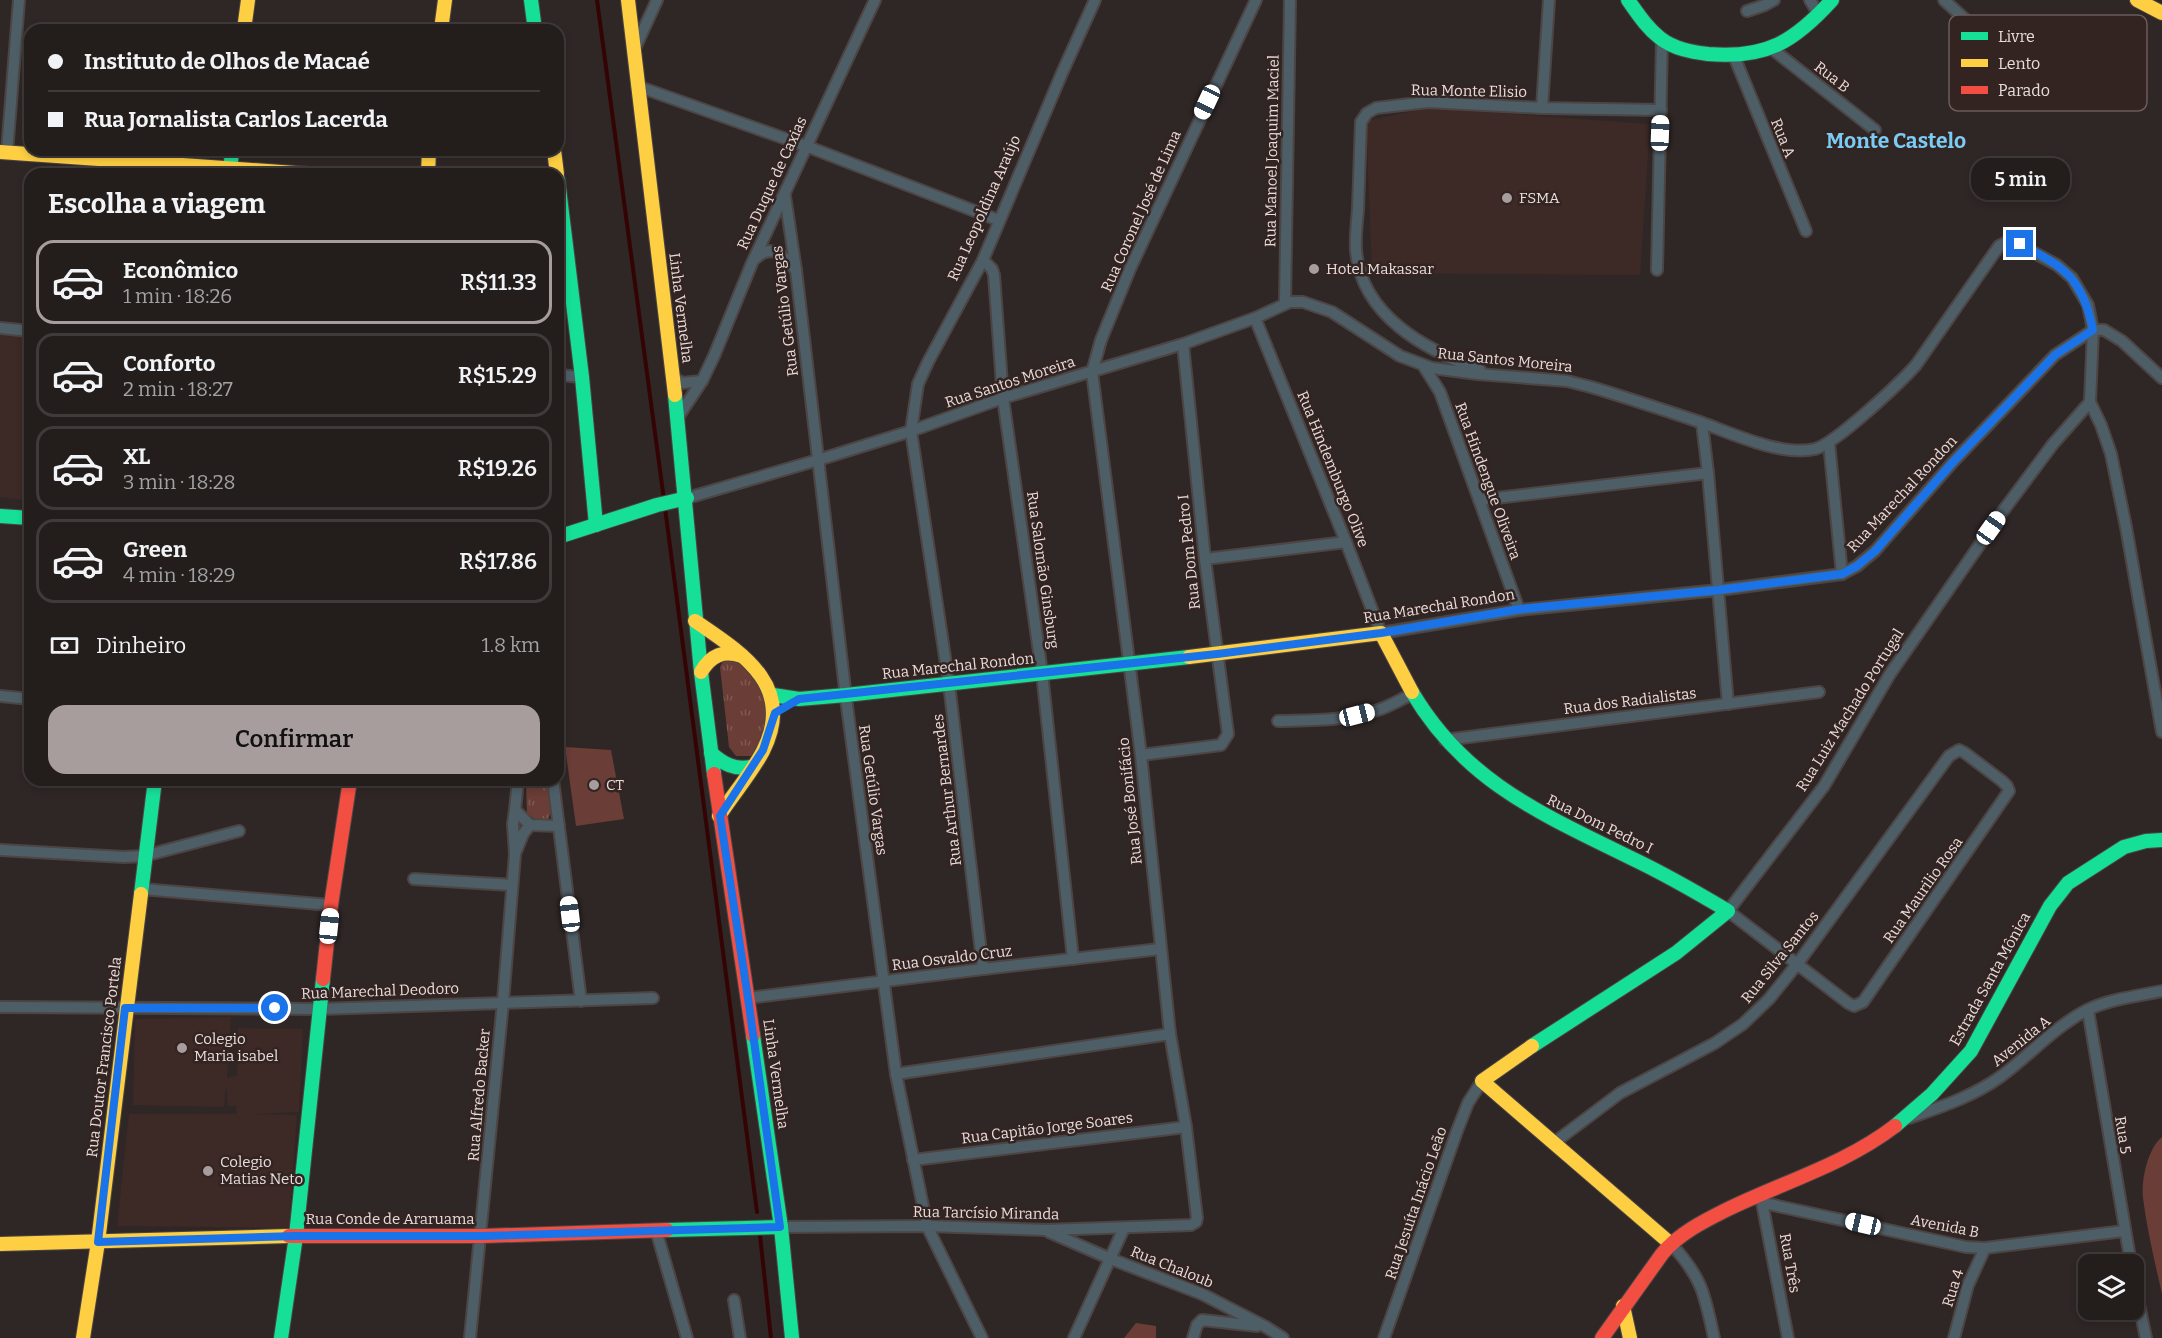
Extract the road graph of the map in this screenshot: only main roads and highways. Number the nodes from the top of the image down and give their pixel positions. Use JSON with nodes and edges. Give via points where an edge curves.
{"nodes":[{"id":1,"x":248,"y":0,"type":"edge"},
{"id":2,"x":445,"y":0,"type":"edge"},
{"id":3,"x":531,"y":0,"type":"edge"},
{"id":4,"x":628,"y":0,"type":"edge"},
{"id":5,"x":1628,"y":0,"type":"edge"},
{"id":6,"x":1832,"y":0,"type":"edge"},
{"id":7,"x":2137,"y":0,"type":"edge"},
{"id":8,"x":2162,"y":13,"type":"edge"},
{"id":9,"x":245,"y":24,"type":"edge"},
{"id":10,"x":442,"y":24,"type":"edge"},
{"id":11,"x":534,"y":24,"type":"edge"},
{"id":12,"x":3,"y":152,"type":"edge"},
{"id":13,"x":24,"y":154,"type":"edge"},
{"id":14,"x":51,"y":156,"type":"edge"},
{"id":15,"x":195,"y":168,"type":"edge"},
{"id":16,"x":564,"y":234,"type":"edge"},
{"id":17,"x":687,"y":498,"type":"junction"},
{"id":18,"x":0,"y":516,"type":"edge"},
{"id":19,"x":24,"y":518,"type":"edge"},
{"id":20,"x":596,"y":525,"type":"junction"},
{"id":21,"x":564,"y":535,"type":"edge"},
{"id":22,"x":695,"y":621,"type":"junction"},
{"id":23,"x":1381,"y":633,"type":"joint"},
{"id":24,"x":745,"y":657,"type":"junction"},
{"id":25,"x":701,"y":672,"type":"junction"},
{"id":26,"x":773,"y":695,"type":"junction"},
{"id":27,"x":799,"y":699,"type":"junction"},
{"id":28,"x":775,"y":713,"type":"junction"},
{"id":29,"x":711,"y":753,"type":"junction"},
{"id":30,"x":751,"y":767,"type":"junction"},
{"id":31,"x":154,"y":786,"type":"edge"},
{"id":32,"x":349,"y":786,"type":"edge"},
{"id":33,"x":720,"y":816,"type":"junction"},
{"id":34,"x":2162,"y":840,"type":"edge"},
{"id":35,"x":1728,"y":911,"type":"joint"},
{"id":36,"x":780,"y":1227,"type":"junction"},
{"id":37,"x":296,"y":1236,"type":"junction"},
{"id":38,"x":98,"y":1242,"type":"junction"},
{"id":39,"x":0,"y":1244,"type":"edge"},
{"id":40,"x":1671,"y":1244,"type":"junction"},
{"id":41,"x":1623,"y":1306,"type":"junction"},
{"id":42,"x":83,"y":1338,"type":"edge"},
{"id":43,"x":281,"y":1338,"type":"edge"},
{"id":44,"x":792,"y":1338,"type":"edge"},
{"id":45,"x":1602,"y":1338,"type":"edge"},
{"id":46,"x":1630,"y":1338,"type":"edge"}],
"edges":[{"from":1,"to":9,"type":"main road"},
{"from":2,"to":10,"type":"main road"},
{"from":3,"to":11,"type":"main road"},
{"from":4,"to":17,"type":"main road","name":"Linha Vermelha"},
{"from":5,"to":6,"type":"main road","via":[[1662,40],[1701,54],[1734,56],[1771,48],[1820,15]]},
{"from":7,"to":8,"type":"main road"},
{"from":12,"to":13,"type":"main road"},
{"from":14,"to":15,"type":"main road"},
{"from":16,"to":20,"type":"main road"},
{"from":17,"to":20,"type":"main road"},
{"from":17,"to":22,"type":"main road","name":"Linha Vermelha"},
{"from":18,"to":19,"type":"main road"},
{"from":20,"to":21,"type":"main road"},
{"from":22,"to":24,"type":"main road"},
{"from":22,"to":25,"type":"main road","name":"Linha Vermelha"},
{"from":23,"to":27,"type":"main road","name":"Rua Marechal Rondon"},
{"from":23,"to":35,"type":"main road","name":"Rua Dom Pedro I","via":[[1413,694],[1445,740],[1485,779],[1540,814],[1658,871]]},
{"from":24,"to":25,"type":"main road","via":[[730,651],[716,654]]},
{"from":24,"to":26,"type":"main road","via":[[763,676]]},
{"from":25,"to":29,"type":"main road","name":"Linha Vermelha"},
{"from":26,"to":27,"type":"main road"},
{"from":26,"to":28,"type":"main road"},
{"from":27,"to":28,"type":"main road"},
{"from":28,"to":30,"type":"main road","via":[[766,743]]},
{"from":29,"to":30,"type":"main road","via":[[729,767]]},
{"from":29,"to":33,"type":"main road","name":"Linha Vermelha"},
{"from":30,"to":33,"type":"main road"},
{"from":31,"to":38,"type":"main road","name":"Rua Doutor Francisco Portela"},
{"from":32,"to":37,"type":"main road","via":[[331,905]]},
{"from":33,"to":36,"type":"main road","name":"Linha Vermelha"},
{"from":34,"to":40,"type":"main road","name":"Estrada Santa Mônica","via":[[2124,847],[2068,883],[2050,906],[1971,1051],[1900,1121],[1856,1152],[1691,1230]]},
{"from":35,"to":40,"type":"main road","name":"Rua Luiz Machado Portugal","via":[[1670,957],[1482,1081]]},
{"from":36,"to":37,"type":"main road","name":"Rua Conde de Araruama","via":[[482,1236]]},
{"from":36,"to":44,"type":"main road","name":"Linha Vermelha"},
{"from":37,"to":38,"type":"main road","name":"Rua Conde de Araruama"},
{"from":37,"to":43,"type":"main road"},
{"from":38,"to":39,"type":"main road","name":"Rua Conde de Araruama"},
{"from":38,"to":42,"type":"main road","name":"Rua Doutor Francisco Portela"},
{"from":40,"to":41,"type":"main road"},
{"from":41,"to":45,"type":"main road"},
{"from":41,"to":46,"type":"main road"}]}
